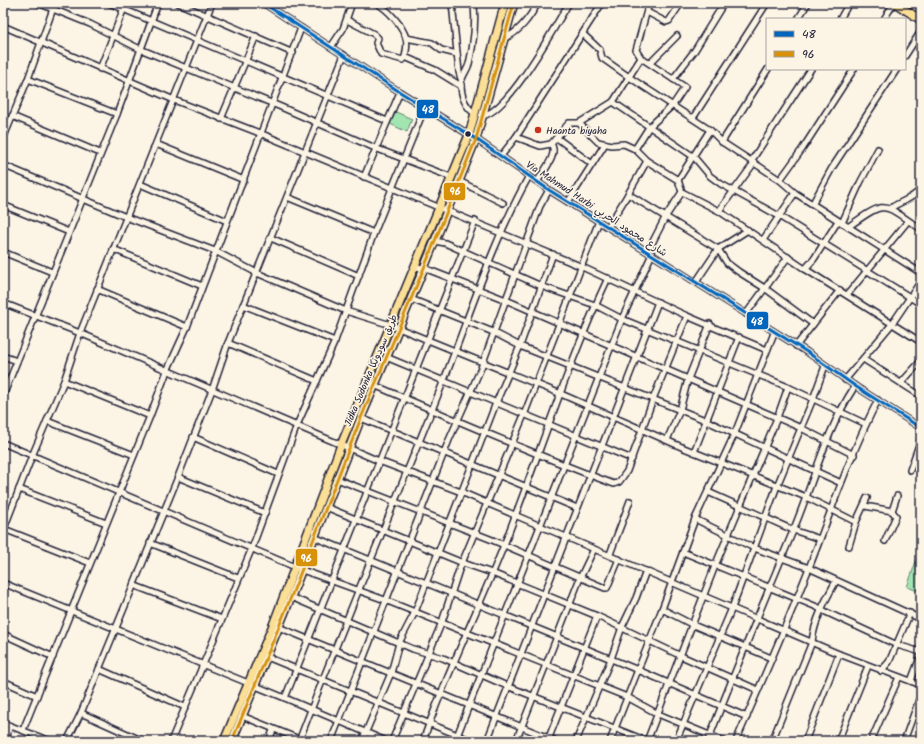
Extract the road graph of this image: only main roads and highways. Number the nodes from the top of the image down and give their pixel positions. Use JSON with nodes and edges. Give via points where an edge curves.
{"nodes":[{"id":1,"x":505,"y":3,"type":"edge"},
{"id":2,"x":514,"y":3,"type":"edge"},
{"id":3,"x":895,"y":3,"type":"edge"},
{"id":4,"x":921,"y":20,"type":"edge"},
{"id":5,"x":478,"y":114,"type":"junction"},
{"id":6,"x":299,"y":569,"type":"junction"},
{"id":7,"x":276,"y":626,"type":"junction"},
{"id":8,"x":252,"y":685,"type":"junction"},
{"id":9,"x":224,"y":741,"type":"edge"},
{"id":10,"x":232,"y":741,"type":"edge"}],
"edges":[{"from":1,"to":5,"type":"main road","name":"Jidka Sodonka طريق سودونكا"},
{"from":2,"to":5,"type":"main road","name":"Jidka Sodonka طريق سودونكا","via":[[505,38]]},
{"from":3,"to":4,"type":"main road"},
{"from":5,"to":6,"type":"main road","name":"Jidka Sodonka طريق سودونكا","via":[[341,444]]},
{"from":5,"to":6,"type":"main road","name":"Jidka Sodonka طريق سودونكا","via":[[476,139]]},
{"from":6,"to":7,"type":"main road","name":"Jidka Sodonka طريق سودونكا"},
{"from":6,"to":7,"type":"main road","name":"Jidka Sodonka طريق سودونكا","via":[[291,597]]},
{"from":7,"to":8,"type":"main road","name":"Jidka Sodonka طريق سودونكا"},
{"from":7,"to":8,"type":"main road","name":"Jidka Sodonka طريق سودونكا","via":[[267,657]]},
{"from":8,"to":9,"type":"main road","name":"Jidka Sodonka طريق سودونكا"},
{"from":8,"to":10,"type":"main road","name":"Jidka Sodonka طريق سودونكا"}]}
